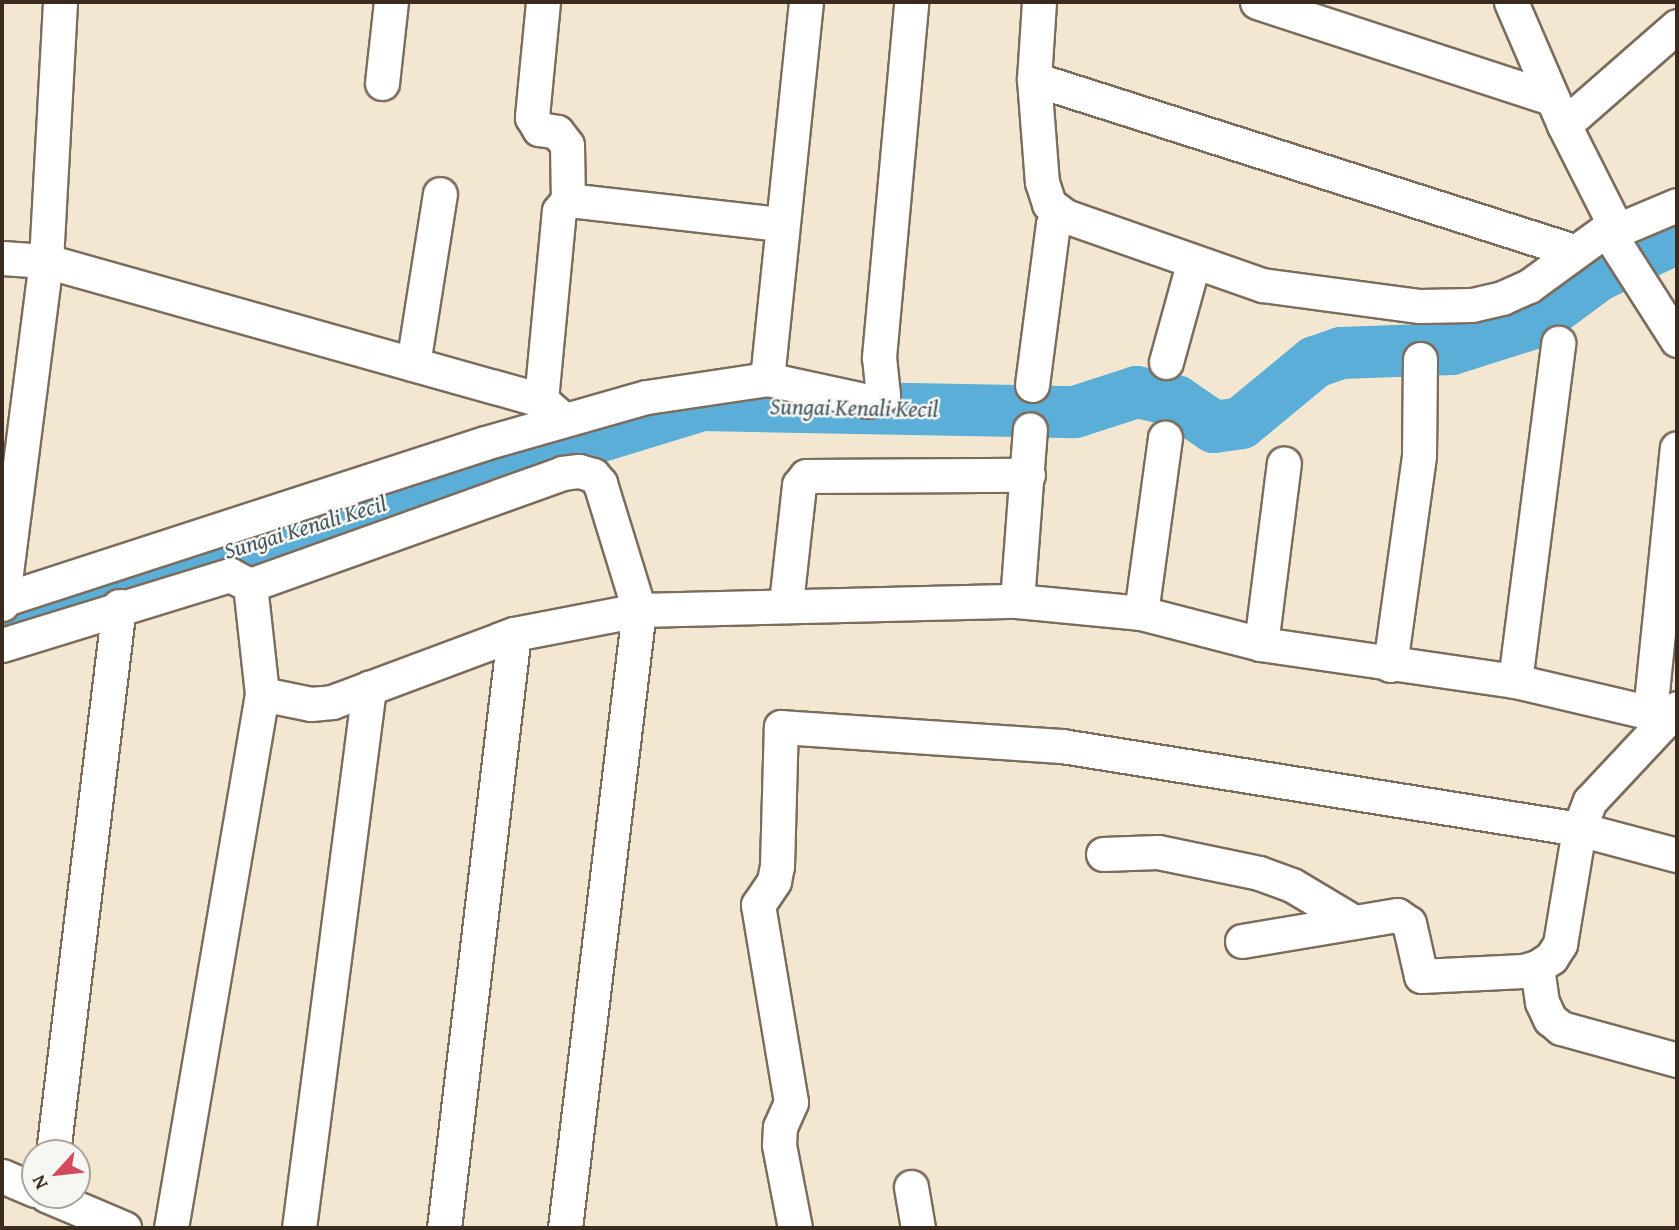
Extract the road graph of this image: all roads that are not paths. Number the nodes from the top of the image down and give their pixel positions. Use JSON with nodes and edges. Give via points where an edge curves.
{"nodes":[{"id":1,"x":60,"y":2,"type":"edge"},
{"id":2,"x":391,"y":2,"type":"edge"},
{"id":3,"x":543,"y":2,"type":"edge"},
{"id":4,"x":806,"y":2,"type":"edge"},
{"id":5,"x":911,"y":2,"type":"edge"},
{"id":6,"x":1039,"y":2,"type":"edge"},
{"id":7,"x":1257,"y":2,"type":"edge"},
{"id":8,"x":1511,"y":2,"type":"edge"},
{"id":9,"x":1677,"y":26,"type":"edge"},
{"id":10,"x":1034,"y":79,"type":"junction"},
{"id":11,"x":382,"y":83,"type":"dead end"},
{"id":12,"x":1558,"y":112,"type":"junction"},
{"id":13,"x":440,"y":194,"type":"dead end"},
{"id":14,"x":568,"y":200,"type":"junction"},
{"id":15,"x":1677,"y":205,"type":"edge"},
{"id":16,"x":1065,"y":216,"type":"junction"},
{"id":17,"x":780,"y":224,"type":"junction"},
{"id":18,"x":1614,"y":233,"type":"junction"},
{"id":19,"x":1574,"y":251,"type":"junction"},
{"id":20,"x":2,"y":258,"type":"edge"},
{"id":21,"x":46,"y":261,"type":"junction"},
{"id":22,"x":1193,"y":264,"type":"junction"},
{"id":23,"x":1677,"y":340,"type":"edge"},
{"id":24,"x":1558,"y":343,"type":"dead end"},
{"id":25,"x":1420,"y":359,"type":"dead end"},
{"id":26,"x":1166,"y":362,"type":"dead end"},
{"id":27,"x":413,"y":364,"type":"junction"},
{"id":28,"x":767,"y":379,"type":"junction"},
{"id":29,"x":1032,"y":385,"type":"dead end"},
{"id":30,"x":552,"y":410,"type":"junction"},
{"id":31,"x":1030,"y":429,"type":"dead end"},
{"id":32,"x":1166,"y":438,"type":"dead end"},
{"id":33,"x":1284,"y":463,"type":"dead end"},
{"id":34,"x":1677,"y":467,"type":"edge"},
{"id":35,"x":1028,"y":474,"type":"junction"},
{"id":36,"x":250,"y":585,"type":"junction"},
{"id":37,"x":2,"y":601,"type":"edge"},
{"id":38,"x":1017,"y":601,"type":"junction"},
{"id":39,"x":786,"y":603,"type":"junction"},
{"id":40,"x":118,"y":606,"type":"junction"},
{"id":41,"x":639,"y":610,"type":"junction"},
{"id":42,"x":1141,"y":612,"type":"junction"},
{"id":43,"x":514,"y":634,"type":"junction"},
{"id":44,"x":1261,"y":644,"type":"junction"},
{"id":45,"x":2,"y":645,"type":"edge"},
{"id":46,"x":1390,"y":665,"type":"junction"},
{"id":47,"x":1515,"y":681,"type":"junction"},
{"id":48,"x":369,"y":688,"type":"junction"},
{"id":49,"x":262,"y":694,"type":"junction"},
{"id":50,"x":1668,"y":714,"type":"edge"},
{"id":51,"x":1579,"y":829,"type":"junction"},
{"id":52,"x":1103,"y":854,"type":"dead end"},
{"id":53,"x":1677,"y":855,"type":"edge"},
{"id":54,"x":1354,"y":922,"type":"junction"},
{"id":55,"x":1242,"y":941,"type":"dead end"},
{"id":56,"x":1537,"y":967,"type":"junction"},
{"id":57,"x":1677,"y":1060,"type":"edge"},
{"id":58,"x":55,"y":1139,"type":"edge"},
{"id":59,"x":2,"y":1176,"type":"edge"},
{"id":60,"x":21,"y":1184,"type":"edge"},
{"id":61,"x":911,"y":1187,"type":"dead end"},
{"id":62,"x":80,"y":1209,"type":"edge"},
{"id":63,"x":124,"y":1228,"type":"edge"},
{"id":64,"x":171,"y":1228,"type":"edge"},
{"id":65,"x":299,"y":1228,"type":"edge"},
{"id":66,"x":444,"y":1228,"type":"edge"},
{"id":67,"x":565,"y":1228,"type":"edge"},
{"id":68,"x":795,"y":1228,"type":"edge"},
{"id":69,"x":918,"y":1228,"type":"edge"}],
"edges":[{"from":1,"to":21,"type":"street"},
{"from":2,"to":11,"type":"street"},
{"from":3,"to":14,"type":"street","via":[[532,117],[539,130],[557,132],[567,145]]},
{"from":4,"to":17,"type":"street"},
{"from":5,"to":28,"type":"street","via":[[879,357],[883,395],[868,401]]},
{"from":6,"to":10,"type":"street"},
{"from":7,"to":12,"type":"street"},
{"from":8,"to":12,"type":"street"},
{"from":9,"to":12,"type":"street"},
{"from":10,"to":16,"type":"street","via":[[1043,190],[1049,204]]},
{"from":10,"to":19,"type":"street"},
{"from":12,"to":18,"type":"street"},
{"from":13,"to":27,"type":"street"},
{"from":14,"to":17,"type":"street"},
{"from":14,"to":30,"type":"street","via":[[559,211]]},
{"from":15,"to":18,"type":"street"},
{"from":16,"to":22,"type":"street"},
{"from":16,"to":29,"type":"street","via":[[1053,224]]},
{"from":17,"to":28,"type":"street"},
{"from":18,"to":19,"type":"street"},
{"from":18,"to":23,"type":"street","via":[[1633,274]]},
{"from":19,"to":22,"type":"street","via":[[1529,286],[1511,294],[1472,304],[1420,306],[1262,285]]},
{"from":20,"to":21,"type":"street"},
{"from":21,"to":27,"type":"street"},
{"from":21,"to":37,"type":"street"},
{"from":22,"to":26,"type":"street"},
{"from":24,"to":47,"type":"street"},
{"from":25,"to":46,"type":"street","via":[[1419,455]]},
{"from":27,"to":30,"type":"street"},
{"from":28,"to":30,"type":"street"},
{"from":30,"to":37,"type":"street"},
{"from":31,"to":35,"type":"street"},
{"from":32,"to":42,"type":"street"},
{"from":33,"to":44,"type":"street"},
{"from":34,"to":50,"type":"street"},
{"from":35,"to":38,"type":"street"},
{"from":35,"to":39,"type":"street","via":[[806,477],[799,485]]},
{"from":36,"to":40,"type":"street","via":[[238,577],[220,575]]},
{"from":36,"to":41,"type":"street","via":[[562,473],[579,471],[600,483]]},
{"from":36,"to":49,"type":"street"},
{"from":38,"to":39,"type":"street"},
{"from":38,"to":42,"type":"street"},
{"from":39,"to":41,"type":"street"},
{"from":40,"to":45,"type":"street"},
{"from":40,"to":58,"type":"street"},
{"from":41,"to":43,"type":"street"},
{"from":41,"to":67,"type":"street"},
{"from":42,"to":44,"type":"street"},
{"from":43,"to":48,"type":"street"},
{"from":43,"to":66,"type":"street"},
{"from":44,"to":46,"type":"street"},
{"from":46,"to":47,"type":"street"},
{"from":47,"to":50,"type":"street"},
{"from":48,"to":49,"type":"street","via":[[332,702],[311,704]]},
{"from":48,"to":65,"type":"street"},
{"from":49,"to":64,"type":"street"},
{"from":50,"to":51,"type":"street","via":[[1590,802]]},
{"from":51,"to":53,"type":"street"},
{"from":51,"to":56,"type":"street","via":[[1560,944],[1551,958]]},
{"from":51,"to":68,"type":"street","via":[[1062,746],[780,727],[776,866],[774,881],[758,905],[791,1102],[780,1127],[779,1145]]},
{"from":52,"to":54,"type":"street","via":[[1158,852],[1259,873],[1292,884]]},
{"from":54,"to":55,"type":"street"},
{"from":54,"to":56,"type":"street","via":[[1404,918],[1421,975]]},
{"from":56,"to":57,"type":"street","via":[[1542,1002],[1550,1019],[1561,1028]]},
{"from":59,"to":60,"type":"street"},
{"from":61,"to":69,"type":"street"},
{"from":62,"to":63,"type":"street"}]}
